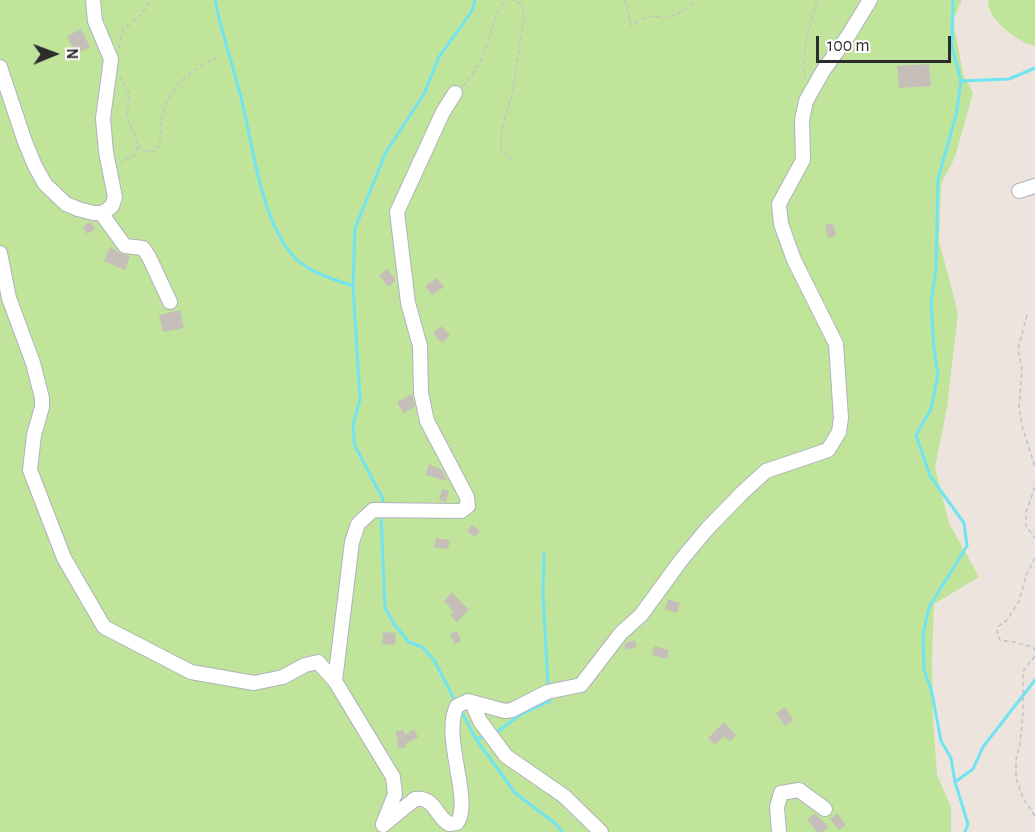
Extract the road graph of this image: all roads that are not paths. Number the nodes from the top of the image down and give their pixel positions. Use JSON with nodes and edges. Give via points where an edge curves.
{"nodes":[{"id":1,"x":93,"y":0,"type":"edge"},
{"id":2,"x":870,"y":0,"type":"edge"},
{"id":3,"x":0,"y":67,"type":"edge"},
{"id":4,"x":455,"y":93,"type":"road end"},
{"id":5,"x":1035,"y":186,"type":"edge"},
{"id":6,"x":1019,"y":190,"type":"dead end"},
{"id":7,"x":101,"y":213,"type":"junction"},
{"id":8,"x":0,"y":253,"type":"edge"},
{"id":9,"x":170,"y":302,"type":"dead end"},
{"id":10,"x":335,"y":681,"type":"junction"},
{"id":11,"x":471,"y":703,"type":"junction"},
{"id":12,"x":825,"y":809,"type":"dead end"},
{"id":13,"x":380,"y":828,"type":"edge"},
{"id":14,"x":601,"y":832,"type":"edge"},
{"id":15,"x":779,"y":832,"type":"edge"}],
"edges":[{"from":1,"to":7,"type":"street","via":[[95,21],[111,59],[103,112],[115,197],[112,206]]},
{"from":2,"to":11,"type":"street","via":[[806,100],[803,160],[779,204],[794,260],[836,344],[841,418],[835,442],[828,450],[766,471],[742,493],[701,535],[641,615],[621,633],[581,685],[547,692],[512,710]]},
{"from":3,"to":7,"type":"street","via":[[40,175],[66,204]]},
{"from":4,"to":10,"type":"street","via":[[398,212],[408,303],[420,346],[421,393],[428,421],[468,497],[468,506],[461,511],[373,510],[358,524],[352,542]]},
{"from":5,"to":6,"type":"street"},
{"from":7,"to":9,"type":"street","via":[[125,246],[143,248]]},
{"from":8,"to":10,"type":"street","via":[[9,298],[42,398],[30,470],[64,558],[104,627],[191,672],[254,683],[283,677],[318,662]]},
{"from":10,"to":13,"type":"street","via":[[393,777],[395,794]]},
{"from":11,"to":13,"type":"street","via":[[457,706],[453,718],[462,803],[457,823],[445,822],[433,804],[422,798],[415,799]]},
{"from":11,"to":14,"type":"street","via":[[506,756],[564,796]]},
{"from":12,"to":15,"type":"street","via":[[799,790],[781,793],[777,807]]}]}
